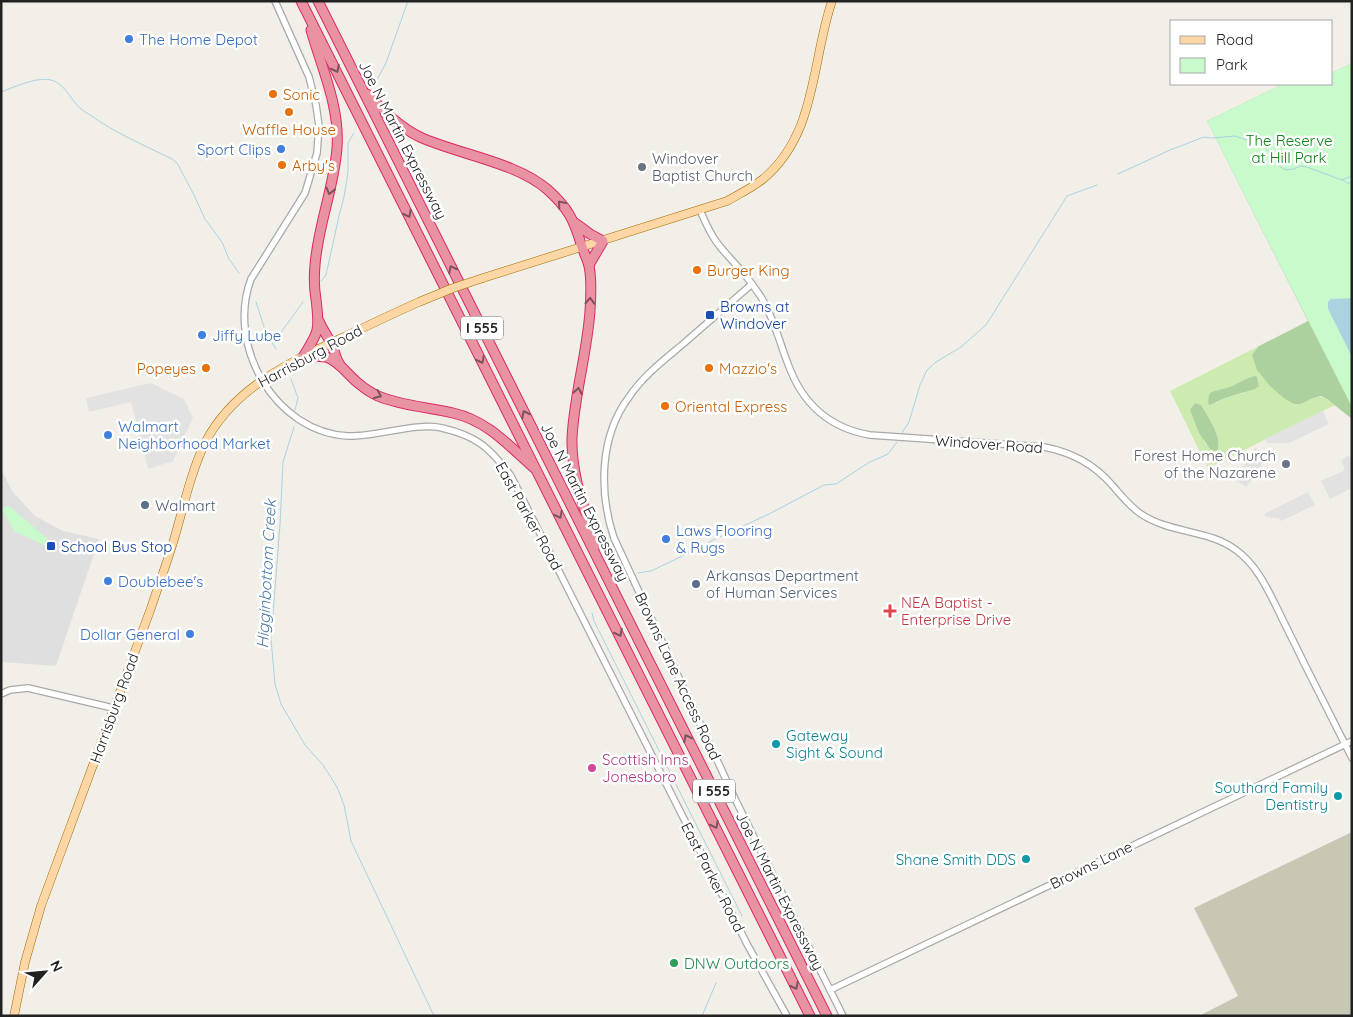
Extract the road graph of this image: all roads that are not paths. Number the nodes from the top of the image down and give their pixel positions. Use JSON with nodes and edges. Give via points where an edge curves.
{"nodes":[{"id":1,"x":275,"y":1,"type":"edge"},
{"id":2,"x":301,"y":1,"type":"edge"},
{"id":3,"x":318,"y":1,"type":"edge"},
{"id":4,"x":832,"y":1,"type":"edge"},
{"id":5,"x":306,"y":10,"type":"junction"},
{"id":6,"x":362,"y":88,"type":"junction"},
{"id":7,"x":700,"y":210,"type":"junction"},
{"id":8,"x":574,"y":223,"type":"junction"},
{"id":9,"x":603,"y":240,"type":"junction"},
{"id":10,"x":582,"y":247,"type":"junction"},
{"id":11,"x":589,"y":265,"type":"junction"},
{"id":12,"x":752,"y":284,"type":"junction"},
{"id":13,"x":318,"y":315,"type":"junction"},
{"id":14,"x":331,"y":343,"type":"junction"},
{"id":15,"x":303,"y":357,"type":"junction"},
{"id":16,"x":340,"y":366,"type":"junction"},
{"id":17,"x":262,"y":380,"type":"junction"},
{"id":18,"x":538,"y":472,"type":"junction"},
{"id":19,"x":602,"y":567,"type":"junction"},
{"id":20,"x":1,"y":694,"type":"edge"},
{"id":21,"x":113,"y":708,"type":"junction"},
{"id":22,"x":1352,"y":741,"type":"edge"},
{"id":23,"x":1345,"y":744,"type":"junction"},
{"id":24,"x":1352,"y":758,"type":"edge"},
{"id":25,"x":830,"y":990,"type":"junction"},
{"id":26,"x":14,"y":1016,"type":"edge"},
{"id":27,"x":787,"y":1016,"type":"edge"},
{"id":28,"x":810,"y":1016,"type":"edge"},
{"id":29,"x":827,"y":1016,"type":"edge"},
{"id":30,"x":843,"y":1016,"type":"edge"}],
"edges":[{"from":1,"to":17,"type":"street","name":"East Parker Road","via":[[309,77],[319,126],[317,154],[305,192],[251,279],[244,302],[244,327]]},
{"from":2,"to":5,"type":"highway","name":"Joe N Martin Expressway","number":"I 555"},
{"from":3,"to":6,"type":"highway","name":"Joe N Martin Expressway","number":"I 555"},
{"from":4,"to":7,"type":"main road","name":"Harrisburg Road","via":[[807,107],[790,149],[775,169],[754,186],[727,201]]},
{"from":5,"to":13,"type":"highway","one_way":true,"via":[[332,98],[337,127],[335,163],[315,263]]},
{"from":5,"to":18,"type":"highway","name":"Joe N Martin Expressway","number":"I 555","one_way":true},
{"from":8,"to":6,"type":"highway","one_way":true,"via":[[558,199],[534,180],[513,169],[418,136],[400,125]]},
{"from":19,"to":6,"type":"highway","name":"Joe N Martin Expressway","number":"I 555","one_way":true},
{"from":7,"to":9,"type":"main road","name":"Harrisburg Road"},
{"from":7,"to":12,"type":"street","name":"Windover Road","via":[[718,244]]},
{"from":8,"to":9,"type":"highway"},
{"from":8,"to":10,"type":"highway"},
{"from":9,"to":10,"type":"main road","name":"Harrisburg Road"},
{"from":9,"to":11,"type":"highway"},
{"from":10,"to":11,"type":"highway"},
{"from":10,"to":14,"type":"main road","name":"Harrisburg Road","bridge":true,"via":[[419,302]]},
{"from":19,"to":11,"type":"highway","one_way":true,"via":[[572,456],[591,304]]},
{"from":12,"to":23,"type":"street","name":"Windover Road","via":[[774,322],[800,390],[816,409],[836,424],[870,435],[1055,449],[1076,456],[1098,470],[1126,502],[1150,520],[1215,538],[1237,550],[1258,572]]},
{"from":12,"to":25,"type":"street","name":"Browns Lane Access Road","via":[[670,355],[628,397],[612,429],[604,470],[604,497],[618,547],[736,801]]},
{"from":13,"to":14,"type":"highway"},
{"from":13,"to":15,"type":"highway","via":[[317,330]]},
{"from":14,"to":15,"type":"main road","name":"Harrisburg Road"},
{"from":14,"to":16,"type":"highway"},
{"from":15,"to":16,"type":"highway","via":[[327,358]]},
{"from":15,"to":17,"type":"main road","name":"Harrisburg Road"},
{"from":16,"to":18,"type":"highway","one_way":true,"via":[[378,396],[475,420],[508,443]]},
{"from":17,"to":21,"type":"main road","name":"Harrisburg Road","via":[[238,399],[206,441],[165,568]]},
{"from":17,"to":27,"type":"street","name":"East Parker Road","via":[[282,406],[315,429],[349,436],[439,427],[480,442],[497,457],[511,476],[747,944]]},
{"from":18,"to":28,"type":"highway","name":"Joe N Martin Expressway","number":"I 555","one_way":true},
{"from":29,"to":19,"type":"highway","name":"Joe N Martin Expressway","number":"I 555","one_way":true},
{"from":20,"to":21,"type":"street","via":[[28,688]]},
{"from":21,"to":26,"type":"main road","name":"Harrisburg Road","via":[[41,906]]},
{"from":22,"to":23,"type":"street","name":"Browns Lane"},
{"from":23,"to":24,"type":"street","name":"Windover Road"},
{"from":23,"to":25,"type":"street","name":"Browns Lane"},
{"from":25,"to":30,"type":"street","name":"Browns Lane Access Road"}]}
